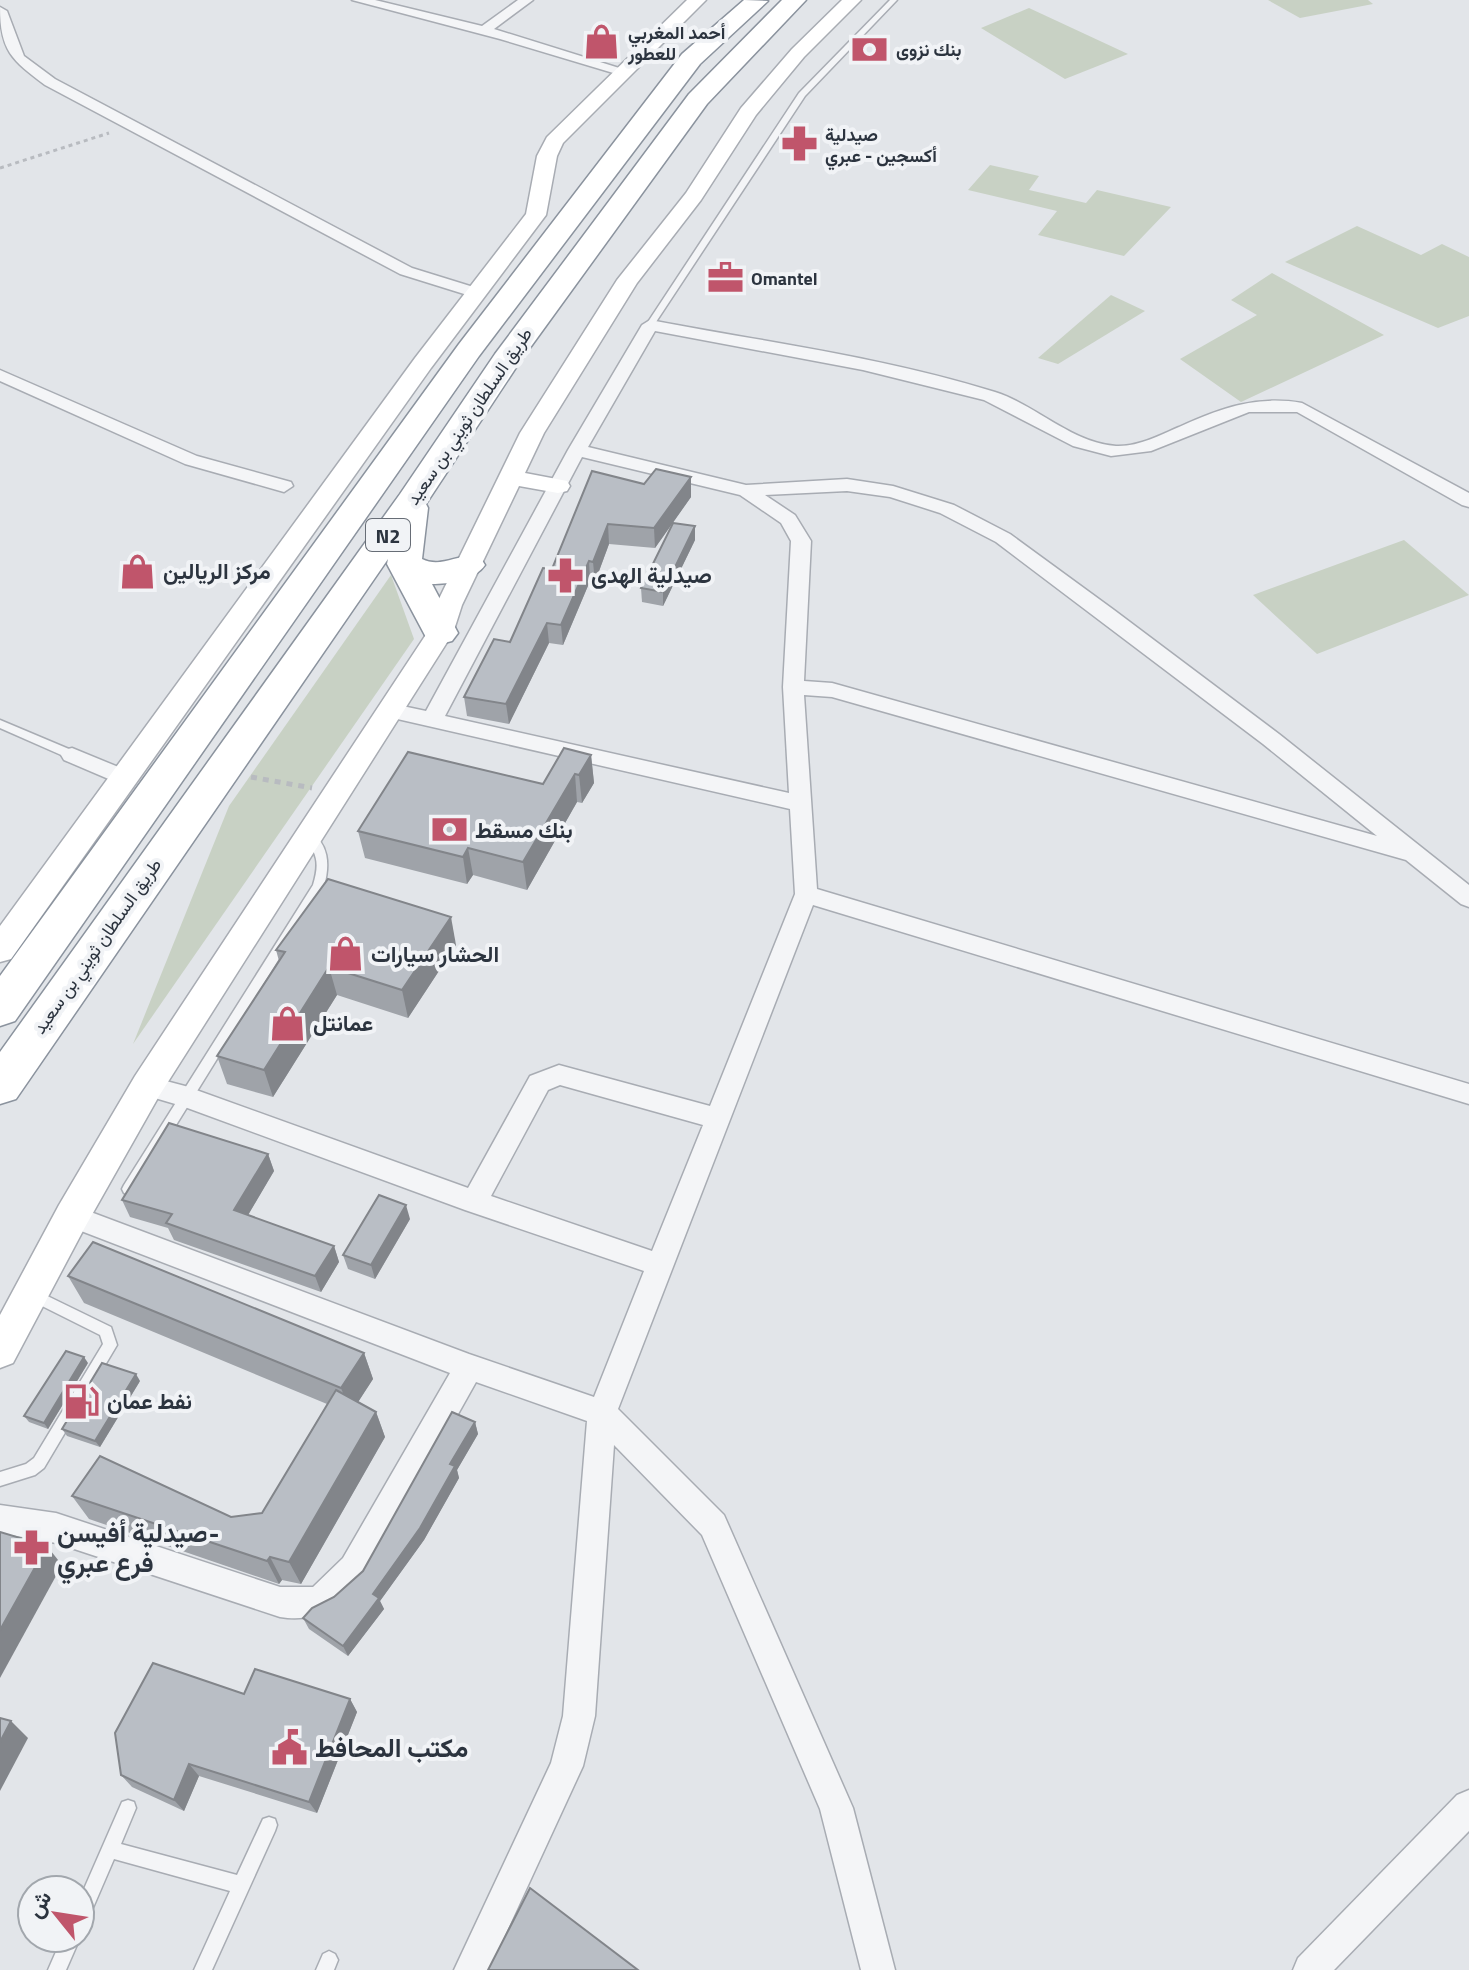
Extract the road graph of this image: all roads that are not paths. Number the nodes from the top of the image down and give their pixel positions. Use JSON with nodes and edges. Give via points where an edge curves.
{"nodes":[{"id":1,"x":359,"y":0,"type":"edge"},
{"id":2,"x":526,"y":0,"type":"edge"},
{"id":3,"x":697,"y":0,"type":"edge"},
{"id":4,"x":744,"y":0,"type":"edge"},
{"id":5,"x":758,"y":0,"type":"edge"},
{"id":6,"x":795,"y":0,"type":"edge"},
{"id":7,"x":852,"y":0,"type":"edge"},
{"id":8,"x":894,"y":0,"type":"edge"},
{"id":9,"x":0,"y":11,"type":"edge"},
{"id":10,"x":485,"y":30,"type":"junction"},
{"id":11,"x":691,"y":59,"type":"junction"},
{"id":12,"x":625,"y":72,"type":"junction"},
{"id":13,"x":477,"y":293,"type":"junction"},
{"id":14,"x":650,"y":325,"type":"junction"},
{"id":15,"x":0,"y":375,"type":"edge"},
{"id":16,"x":577,"y":450,"type":"junction"},
{"id":17,"x":509,"y":477,"type":"junction"},
{"id":18,"x":284,"y":486,"type":"dead end"},
{"id":19,"x":558,"y":486,"type":"junction"},
{"id":20,"x":746,"y":491,"type":"junction"},
{"id":21,"x":413,"y":499,"type":"junction"},
{"id":22,"x":1469,"y":501,"type":"edge"},
{"id":23,"x":404,"y":564,"type":"junction"},
{"id":24,"x":468,"y":565,"type":"junction"},
{"id":25,"x":440,"y":633,"type":"junction"},
{"id":26,"x":793,"y":687,"type":"junction"},
{"id":27,"x":393,"y":711,"type":"junction"},
{"id":28,"x":432,"y":720,"type":"junction"},
{"id":29,"x":0,"y":724,"type":"edge"},
{"id":30,"x":72,"y":755,"type":"joint"},
{"id":31,"x":125,"y":778,"type":"junction"},
{"id":32,"x":799,"y":803,"type":"junction"},
{"id":33,"x":309,"y":835,"type":"junction"},
{"id":34,"x":1416,"y":855,"type":"junction"},
{"id":35,"x":806,"y":894,"type":"junction"},
{"id":36,"x":1469,"y":898,"type":"edge"},
{"id":37,"x":0,"y":950,"type":"edge"},
{"id":38,"x":0,"y":1009,"type":"edge"},
{"id":39,"x":0,"y":1086,"type":"edge"},
{"id":40,"x":147,"y":1086,"type":"junction"},
{"id":41,"x":1469,"y":1094,"type":"edge"},
{"id":42,"x":185,"y":1096,"type":"junction"},
{"id":43,"x":717,"y":1118,"type":"junction"},
{"id":44,"x":129,"y":1189,"type":"edge"},
{"id":45,"x":474,"y":1202,"type":"junction"},
{"id":46,"x":72,"y":1216,"type":"junction"},
{"id":47,"x":660,"y":1265,"type":"junction"},
{"id":48,"x":32,"y":1295,"type":"junction"},
{"id":49,"x":0,"y":1351,"type":"edge"},
{"id":50,"x":469,"y":1367,"type":"junction"},
{"id":51,"x":602,"y":1413,"type":"junction"},
{"id":52,"x":0,"y":1479,"type":"edge"},
{"id":53,"x":0,"y":1519,"type":"edge"},
{"id":54,"x":1469,"y":1807,"type":"edge"},
{"id":55,"x":128,"y":1808,"type":"dead end"},
{"id":56,"x":269,"y":1825,"type":"dead end"},
{"id":57,"x":110,"y":1849,"type":"junction"},
{"id":58,"x":96,"y":1881,"type":"edge"},
{"id":59,"x":241,"y":1885,"type":"junction"},
{"id":60,"x":203,"y":1970,"type":"edge"},
{"id":61,"x":471,"y":1970,"type":"edge"},
{"id":62,"x":878,"y":1970,"type":"edge"},
{"id":63,"x":1310,"y":1970,"type":"edge"}],
"edges":[{"from":1,"to":10,"type":"street"},
{"from":2,"to":10,"type":"street"},
{"from":3,"to":12,"type":"street"},
{"from":4,"to":11,"type":"highway"},
{"from":5,"to":11,"type":"highway","name":"طريق السلطان ثويني بن سعيد","number":"N2"},
{"from":6,"to":21,"type":"highway","name":"طريق السلطان ثويني بن سعيد","number":"N2","via":[[698,99],[506,360]]},
{"from":7,"to":17,"type":"street","via":[[748,112],[694,196],[628,280]]},
{"from":8,"to":14,"type":"lane","via":[[802,95]]},
{"from":9,"to":13,"type":"street","via":[[13,48],[27,66],[406,271]]},
{"from":10,"to":12,"type":"street"},
{"from":11,"to":38,"type":"highway","name":"طريق السلطان ثويني بن سعيد","number":"N2","via":[[469,350]]},
{"from":12,"to":13,"type":"street","via":[[554,141],[536,215]]},
{"from":13,"to":31,"type":"street"},
{"from":14,"to":16,"type":"street"},
{"from":14,"to":22,"type":"street","via":[[947,384],[1002,400],[1084,443],[1111,451],[1138,450],[1251,405],[1276,402],[1302,408]]},
{"from":15,"to":18,"type":"street","via":[[191,460]]},
{"from":16,"to":19,"type":"street"},
{"from":16,"to":20,"type":"street"},
{"from":17,"to":19,"type":"street"},
{"from":17,"to":24,"type":"street"},
{"from":19,"to":28,"type":"street"},
{"from":20,"to":26,"type":"street","via":[[788,519],[801,541]]},
{"from":20,"to":34,"type":"street","via":[[832,485],[893,492],[947,509],[1003,538]]},
{"from":21,"to":23,"type":"highway"},
{"from":21,"to":39,"type":"highway","name":"طريق السلطان ثويني بن سعيد","number":"N2"},
{"from":23,"to":24,"type":"highway","via":[[427,575]]},
{"from":23,"to":25,"type":"highway"},
{"from":24,"to":25,"type":"street"},
{"from":25,"to":27,"type":"street"},
{"from":26,"to":32,"type":"street"},
{"from":26,"to":34,"type":"street","via":[[832,690]]},
{"from":27,"to":28,"type":"street"},
{"from":27,"to":33,"type":"street"},
{"from":28,"to":32,"type":"street"},
{"from":29,"to":30,"type":"lane"},
{"from":30,"to":31,"type":"street"},
{"from":31,"to":37,"type":"street"},
{"from":32,"to":35,"type":"street"},
{"from":33,"to":40,"type":"street"},
{"from":33,"to":42,"type":"lane","via":[[322,849],[325,867],[318,886]]},
{"from":34,"to":36,"type":"street"},
{"from":35,"to":41,"type":"street"},
{"from":35,"to":43,"type":"street"},
{"from":40,"to":42,"type":"street"},
{"from":40,"to":46,"type":"street"},
{"from":42,"to":44,"type":"lane"},
{"from":42,"to":45,"type":"street"},
{"from":43,"to":45,"type":"street","via":[[559,1075],[548,1077],[539,1083]]},
{"from":43,"to":47,"type":"street"},
{"from":45,"to":47,"type":"street"},
{"from":46,"to":48,"type":"street"},
{"from":46,"to":50,"type":"street"},
{"from":47,"to":51,"type":"street"},
{"from":48,"to":49,"type":"street"},
{"from":48,"to":52,"type":"lane","via":[[106,1331],[110,1345],[39,1463]]},
{"from":50,"to":51,"type":"street"},
{"from":50,"to":53,"type":"street","via":[[354,1569],[331,1596],[314,1603],[280,1602],[56,1528]]},
{"from":51,"to":61,"type":"street","via":[[579,1716],[567,1766]]},
{"from":51,"to":62,"type":"street","via":[[713,1525],[836,1808]]},
{"from":54,"to":63,"type":"street"},
{"from":55,"to":57,"type":"lane"},
{"from":56,"to":59,"type":"lane"},
{"from":57,"to":58,"type":"lane"},
{"from":57,"to":59,"type":"lane"},
{"from":59,"to":60,"type":"lane"}]}
